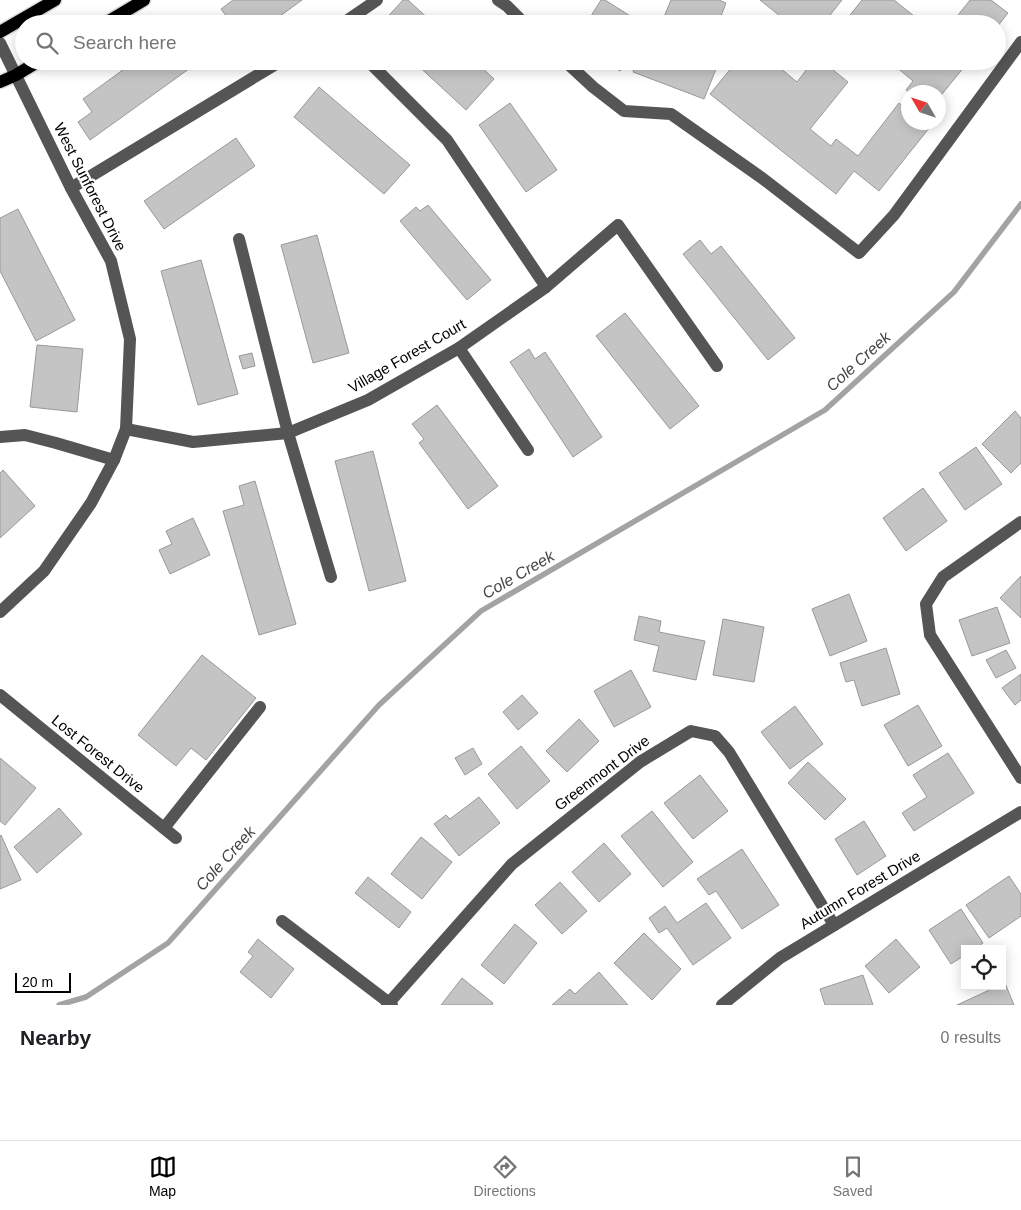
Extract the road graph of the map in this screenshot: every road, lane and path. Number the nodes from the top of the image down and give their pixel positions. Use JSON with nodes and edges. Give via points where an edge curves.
{"nodes":[{"id":1,"x":55,"y":0,"type":"edge"},
{"id":2,"x":144,"y":0,"type":"edge"},
{"id":3,"x":376,"y":0,"type":"edge"},
{"id":4,"x":498,"y":0,"type":"edge"},
{"id":5,"x":29,"y":15,"type":"edge"},
{"id":6,"x":119,"y":15,"type":"edge"},
{"id":7,"x":355,"y":15,"type":"edge"},
{"id":8,"x":516,"y":15,"type":"edge"},
{"id":9,"x":15,"y":23,"type":"edge"},
{"id":10,"x":0,"y":32,"type":"edge"},
{"id":11,"x":1021,"y":42,"type":"edge"},
{"id":12,"x":0,"y":43,"type":"edge"},
{"id":13,"x":1006,"y":62,"type":"edge"},
{"id":14,"x":24,"y":70,"type":"edge"},
{"id":15,"x":266,"y":70,"type":"edge"},
{"id":16,"x":377,"y":70,"type":"edge"},
{"id":17,"x":575,"y":70,"type":"edge"},
{"id":18,"x":1000,"y":70,"type":"edge"},
{"id":19,"x":16,"y":75,"type":"junction"},
{"id":20,"x":0,"y":82,"type":"edge"},
{"id":21,"x":71,"y":188,"type":"junction"},
{"id":22,"x":239,"y":239,"type":"dead end"},
{"id":23,"x":546,"y":288,"type":"junction"},
{"id":24,"x":459,"y":348,"type":"junction"},
{"id":25,"x":717,"y":366,"type":"dead end"},
{"id":26,"x":126,"y":429,"type":"junction"},
{"id":27,"x":288,"y":433,"type":"junction"},
{"id":28,"x":0,"y":437,"type":"edge"},
{"id":29,"x":528,"y":450,"type":"dead end"},
{"id":30,"x":114,"y":460,"type":"junction"},
{"id":31,"x":1021,"y":522,"type":"edge"},
{"id":32,"x":331,"y":578,"type":"dead end"},
{"id":33,"x":0,"y":612,"type":"edge"},
{"id":34,"x":0,"y":696,"type":"edge"},
{"id":35,"x":260,"y":707,"type":"dead end"},
{"id":36,"x":1021,"y":778,"type":"edge"},
{"id":37,"x":1021,"y":812,"type":"edge"},
{"id":38,"x":164,"y":828,"type":"junction"},
{"id":39,"x":176,"y":838,"type":"dead end"},
{"id":40,"x":282,"y":922,"type":"dead end"},
{"id":41,"x":834,"y":925,"type":"junction"},
{"id":42,"x":389,"y":1004,"type":"edge"},
{"id":43,"x":722,"y":1005,"type":"edge"}],
"edges":[{"from":1,"to":5,"type":"main road"},
{"from":2,"to":6,"type":"main road"},
{"from":3,"to":7,"type":"street"},
{"from":4,"to":8,"type":"street"},
{"from":9,"to":10,"type":"main road"},
{"from":11,"to":13,"type":"street"},
{"from":12,"to":19,"type":"street","name":"West Sunforest Drive"},
{"from":14,"to":19,"type":"main road"},
{"from":15,"to":21,"type":"street"},
{"from":16,"to":23,"type":"street","via":[[447,140]]},
{"from":17,"to":18,"type":"street","via":[[624,111],[671,114],[762,178],[859,253],[894,215]]},
{"from":19,"to":20,"type":"main road"},
{"from":19,"to":21,"type":"street","name":"West Sunforest Drive"},
{"from":21,"to":26,"type":"street","name":"West Sunforest Drive","via":[[111,261],[130,340]]},
{"from":22,"to":27,"type":"street"},
{"from":23,"to":24,"type":"street","name":"Village Forest Court"},
{"from":23,"to":25,"type":"street","name":"Village Forest Court","via":[[618,226]]},
{"from":24,"to":27,"type":"street","name":"Village Forest Court","via":[[368,400]]},
{"from":24,"to":29,"type":"street"},
{"from":26,"to":27,"type":"street","name":"Village Forest Court","via":[[193,442]]},
{"from":26,"to":30,"type":"street","name":"West Sunforest Drive"},
{"from":27,"to":32,"type":"street"},
{"from":28,"to":30,"type":"street","via":[[25,435]]},
{"from":30,"to":33,"type":"street","name":"West Sunforest Drive","via":[[90,503],[44,571]]},
{"from":31,"to":36,"type":"street","via":[[943,578],[926,604],[930,635]]},
{"from":34,"to":38,"type":"street","name":"Lost Forest Drive"},
{"from":35,"to":38,"type":"street"},
{"from":37,"to":41,"type":"street","name":"Autumn Forest Drive"},
{"from":38,"to":39,"type":"street","name":"Lost Forest Drive"},
{"from":40,"to":42,"type":"street"},
{"from":41,"to":42,"type":"street","name":"Greenmont Drive","via":[[730,752],[715,736],[692,731],[640,762],[512,864]]},
{"from":41,"to":43,"type":"street","name":"Autumn Forest Drive","via":[[780,958]]}]}
